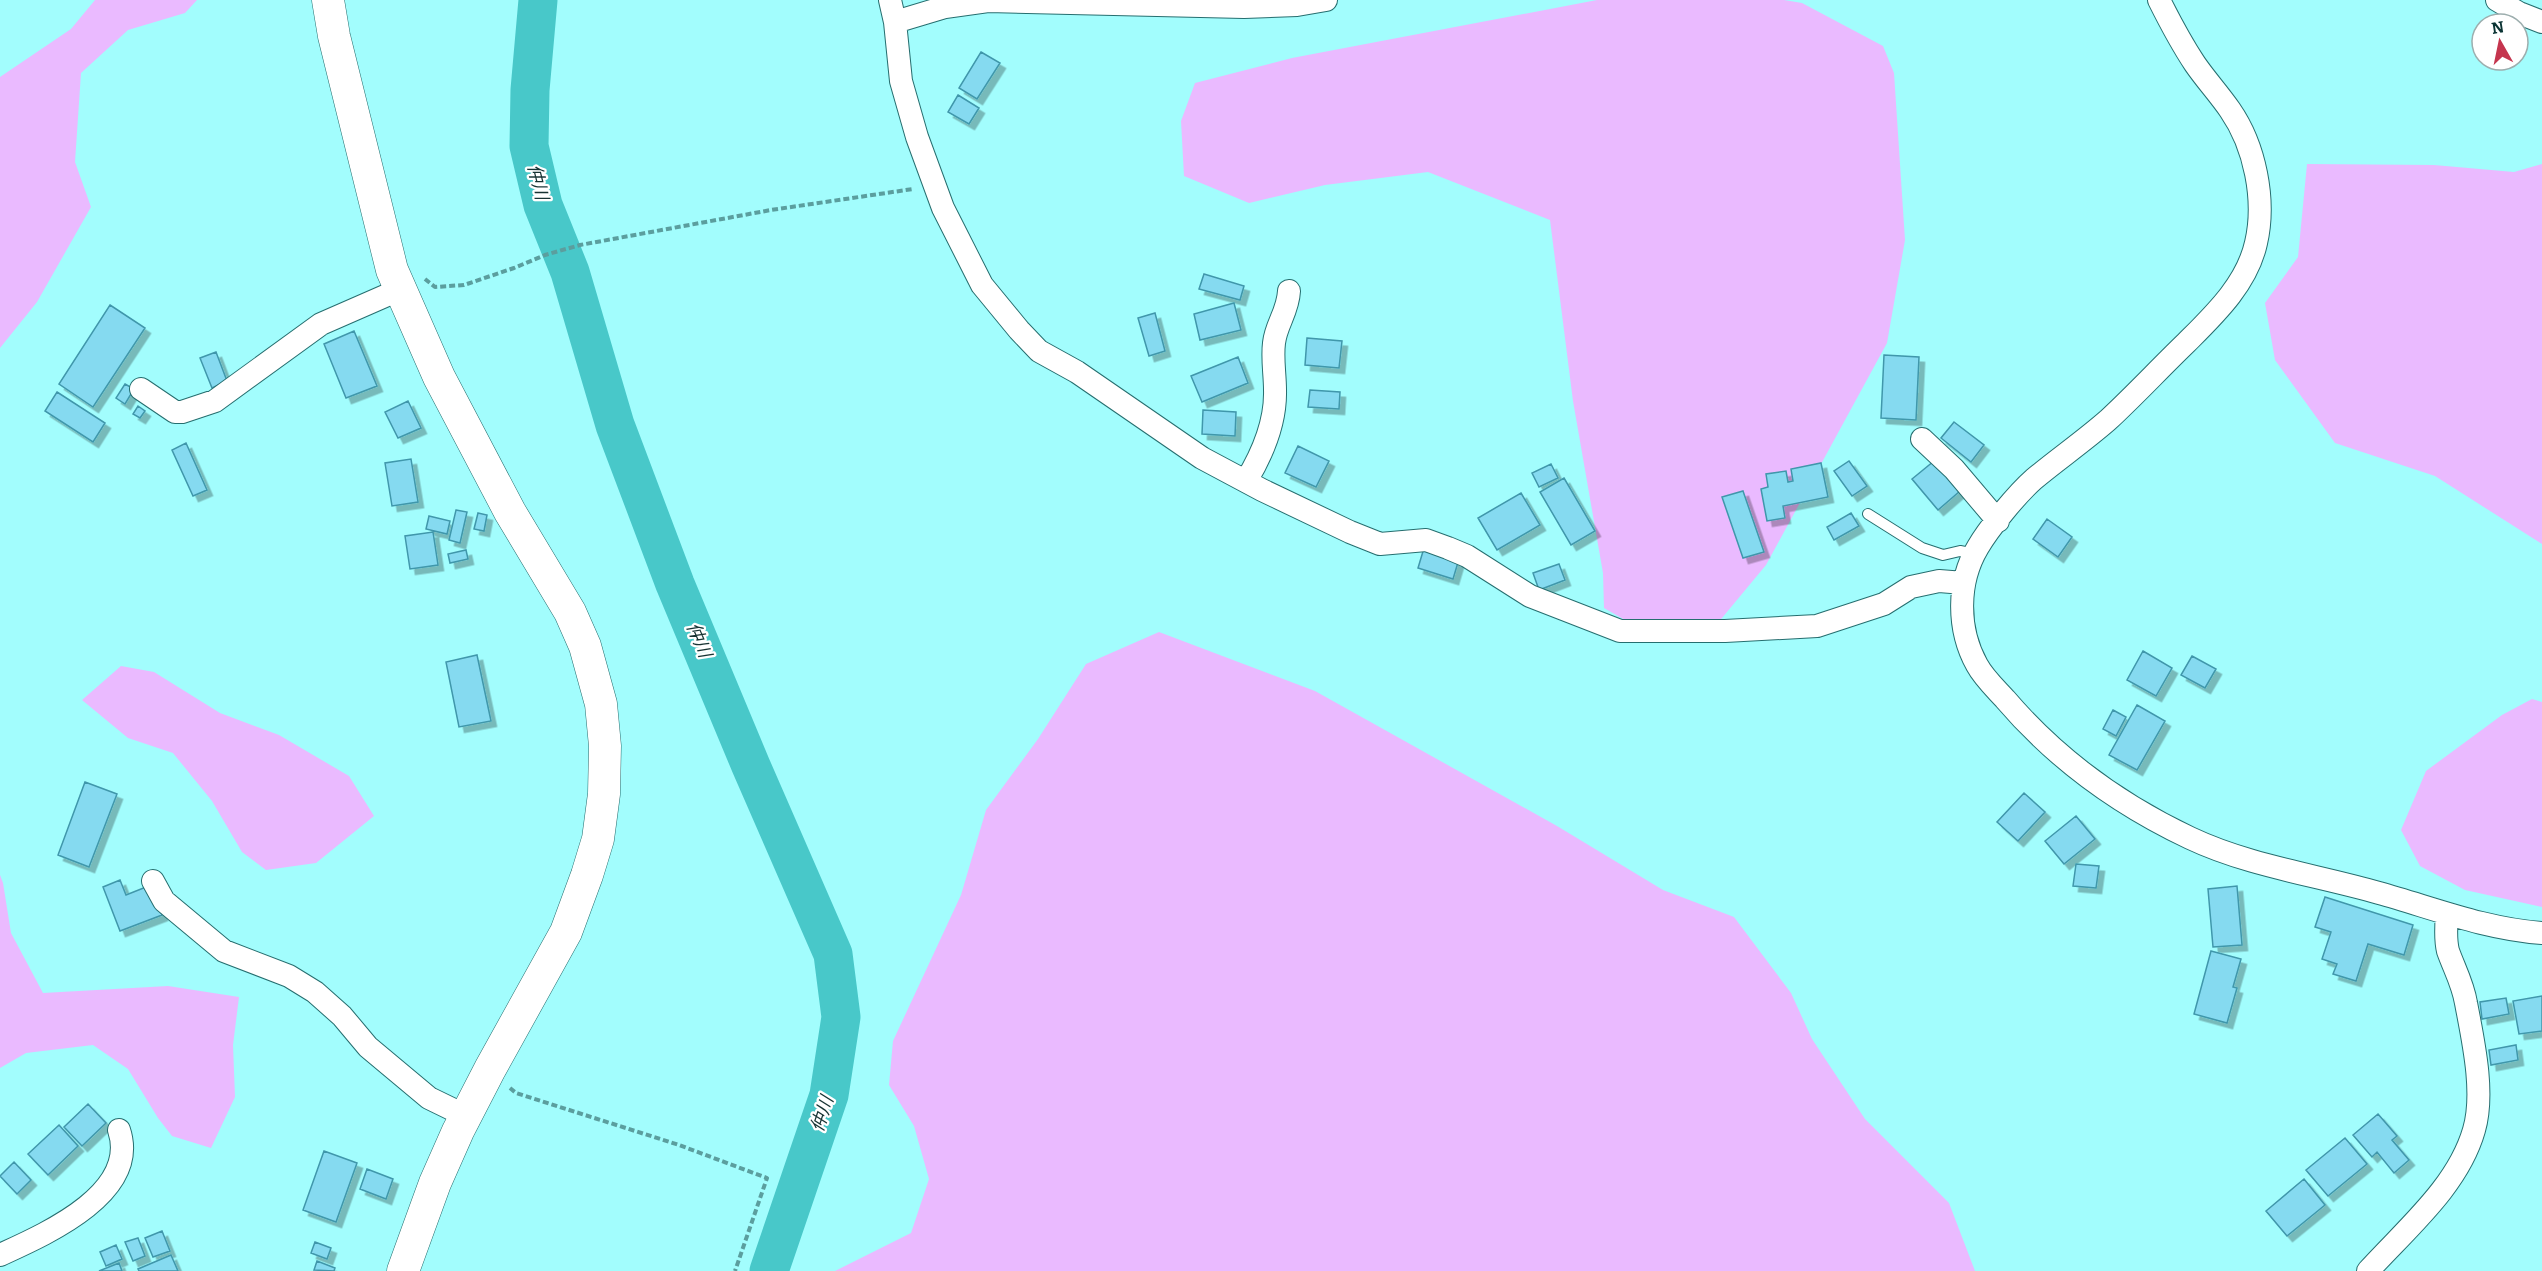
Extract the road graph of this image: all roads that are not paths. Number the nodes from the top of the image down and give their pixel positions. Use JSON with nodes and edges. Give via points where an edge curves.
{"nodes":[{"id":1,"x":328,"y":0,"type":"edge"},
{"id":2,"x":890,"y":0,"type":"edge"},
{"id":3,"x":1326,"y":0,"type":"edge"},
{"id":4,"x":2159,"y":0,"type":"edge"},
{"id":5,"x":2497,"y":0,"type":"edge"},
{"id":6,"x":895,"y":22,"type":"junction"},
{"id":7,"x":2542,"y":22,"type":"edge"},
{"id":8,"x":411,"y":283,"type":"junction"},
{"id":9,"x":1289,"y":291,"type":"dead end"},
{"id":10,"x":141,"y":389,"type":"dead end"},
{"id":11,"x":1922,"y":439,"type":"dead end"},
{"id":12,"x":1246,"y":481,"type":"junction"},
{"id":13,"x":1868,"y":514,"type":"dead end"},
{"id":14,"x":1998,"y":521,"type":"junction"},
{"id":15,"x":1975,"y":554,"type":"junction"},
{"id":16,"x":1964,"y":584,"type":"junction"},
{"id":17,"x":153,"y":881,"type":"dead end"},
{"id":18,"x":2447,"y":915,"type":"junction"},
{"id":19,"x":2542,"y":933,"type":"edge"},
{"id":20,"x":466,"y":1116,"type":"junction"},
{"id":21,"x":118,"y":1130,"type":"dead end"},
{"id":22,"x":0,"y":1256,"type":"edge"},
{"id":23,"x":403,"y":1271,"type":"edge"},
{"id":24,"x":2368,"y":1271,"type":"edge"}],
"edges":[{"from":1,"to":8,"type":"street","via":[[392,270]]},
{"from":2,"to":6,"type":"street"},
{"from":3,"to":6,"type":"street","via":[[1244,7],[988,1],[945,7]]},
{"from":4,"to":14,"type":"street","via":[[2193,61],[2242,132],[2257,173],[2256,247],[2224,304],[2107,420],[2031,482]]},
{"from":5,"to":7,"type":"street"},
{"from":6,"to":12,"type":"street","via":[[902,81],[917,137],[943,208],[982,285],[1039,351],[1077,372],[1202,458]]},
{"from":8,"to":10,"type":"street","via":[[321,324],[215,401],[174,412]]},
{"from":8,"to":20,"type":"street","via":[[439,377],[585,645],[601,704],[605,746],[598,839],[566,932]]},
{"from":9,"to":12,"type":"street","via":[[1288,307],[1274,341],[1272,419],[1261,456]]},
{"from":11,"to":14,"type":"street","via":[[1954,469]]},
{"from":12,"to":16,"type":"street","via":[[1380,544],[1426,540],[1448,548],[1530,596],[1620,631],[1817,626],[1884,604],[1911,587],[1939,581]]},
{"from":13,"to":15,"type":"lane","via":[[1922,548],[1942,555],[1960,551]]},
{"from":14,"to":15,"type":"street"},
{"from":15,"to":16,"type":"street"},
{"from":16,"to":18,"type":"street","via":[[1961,604],[1977,666],[2024,721],[2078,772],[2135,810],[2194,840]]},
{"from":17,"to":20,"type":"street","via":[[164,901],[224,951],[289,976],[315,992],[369,1047],[429,1098]]},
{"from":18,"to":19,"type":"street"},
{"from":18,"to":24,"type":"street","via":[[2448,949],[2464,992],[2474,1047],[2478,1096],[2475,1128],[2449,1180]]},
{"from":20,"to":23,"type":"street","via":[[435,1183]]},
{"from":21,"to":22,"type":"street","via":[[122,1154],[118,1173],[99,1195],[63,1223]]}]}
